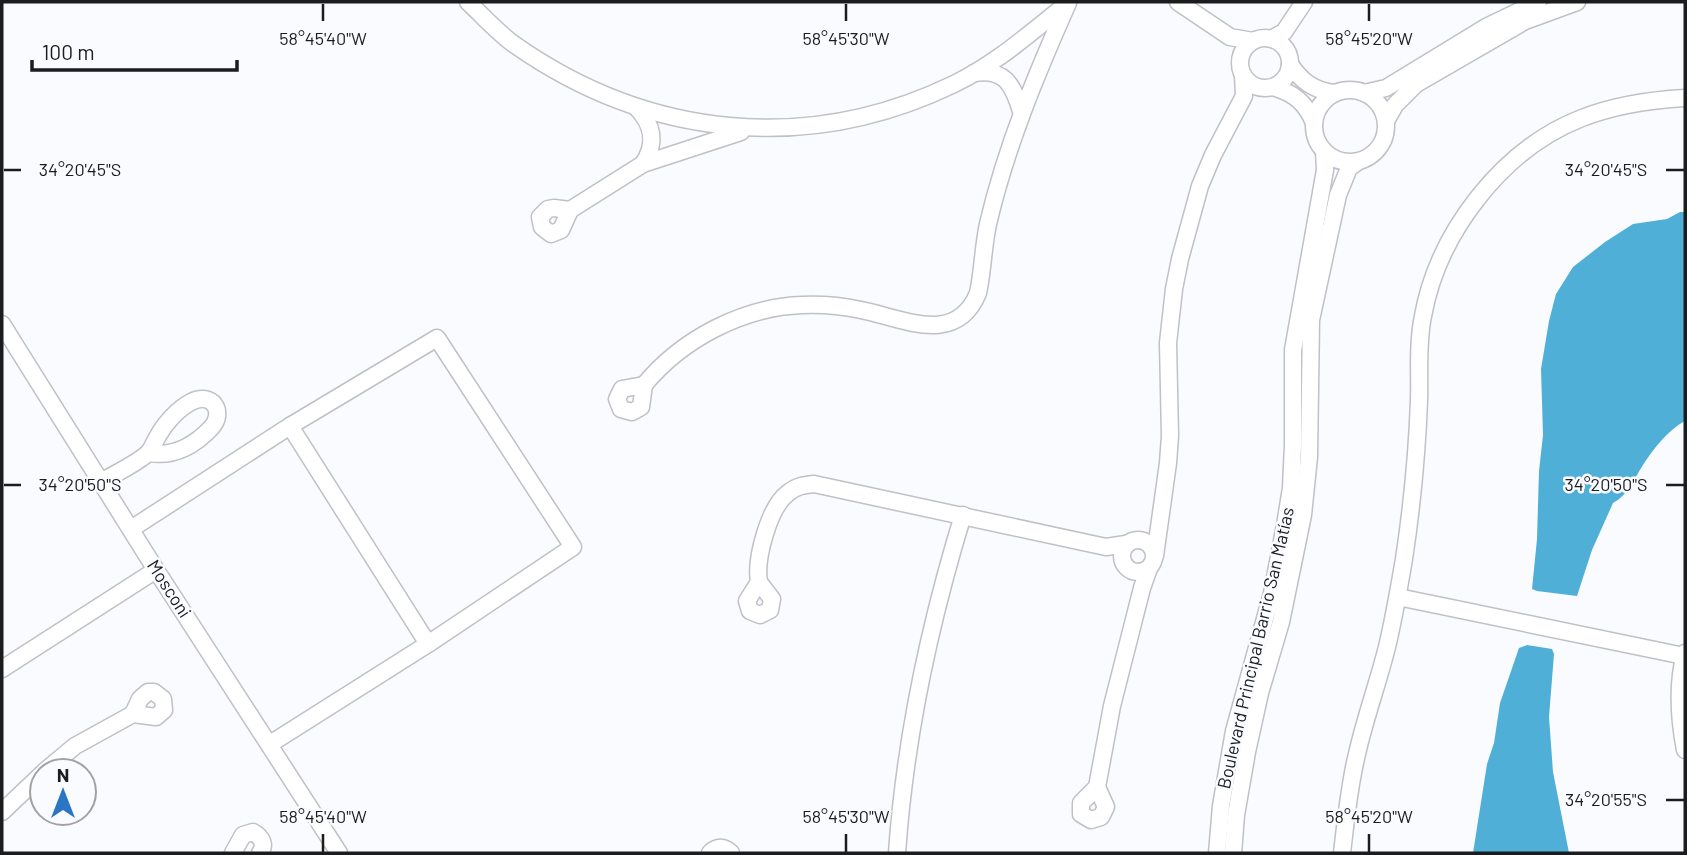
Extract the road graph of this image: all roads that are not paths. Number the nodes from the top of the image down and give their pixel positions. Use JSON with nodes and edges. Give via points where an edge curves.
{"nodes":[{"id":1,"x":468,"y":2,"type":"edge"},
{"id":2,"x":1069,"y":2,"type":"edge"},
{"id":3,"x":1178,"y":2,"type":"edge"},
{"id":4,"x":1304,"y":2,"type":"edge"},
{"id":5,"x":1538,"y":2,"type":"edge"},
{"id":6,"x":1577,"y":2,"type":"edge"},
{"id":7,"x":1230,"y":37,"type":"junction"},
{"id":8,"x":1279,"y":39,"type":"junction"},
{"id":9,"x":1253,"y":41,"type":"junction"},
{"id":10,"x":1290,"y":64,"type":"junction"},
{"id":11,"x":1241,"y":67,"type":"junction"},
{"id":12,"x":974,"y":73,"type":"junction"},
{"id":13,"x":1267,"y":88,"type":"junction"},
{"id":14,"x":1334,"y":93,"type":"junction"},
{"id":15,"x":1364,"y":93,"type":"junction"},
{"id":16,"x":1244,"y":96,"type":"junction"},
{"id":17,"x":1685,"y":98,"type":"edge"},
{"id":18,"x":635,"y":107,"type":"junction"},
{"id":19,"x":1021,"y":111,"type":"junction"},
{"id":20,"x":1386,"y":121,"type":"junction"},
{"id":21,"x":1314,"y":123,"type":"junction"},
{"id":22,"x":760,"y":127,"type":"junction"},
{"id":23,"x":1324,"y":151,"type":"junction"},
{"id":24,"x":1359,"y":161,"type":"junction"},
{"id":25,"x":643,"y":164,"type":"junction"},
{"id":26,"x":570,"y":210,"type":"dead end"},
{"id":27,"x":2,"y":324,"type":"edge"},
{"id":28,"x":644,"y":385,"type":"dead end"},
{"id":29,"x":290,"y":426,"type":"junction"},
{"id":30,"x":149,"y":453,"type":"dead end"},
{"id":31,"x":101,"y":482,"type":"junction"},
{"id":32,"x":1161,"y":513,"type":"junction"},
{"id":33,"x":963,"y":516,"type":"junction"},
{"id":34,"x":131,"y":529,"type":"junction"},
{"id":35,"x":1128,"y":552,"type":"junction"},
{"id":36,"x":1152,"y":562,"type":"junction"},
{"id":37,"x":156,"y":570,"type":"junction"},
{"id":38,"x":759,"y":582,"type":"dead end"},
{"id":39,"x":1142,"y":588,"type":"junction"},
{"id":40,"x":1398,"y":597,"type":"junction"},
{"id":41,"x":428,"y":644,"type":"junction"},
{"id":42,"x":1685,"y":654,"type":"edge"},
{"id":43,"x":2,"y":668,"type":"edge"},
{"id":44,"x":133,"y":714,"type":"dead end"},
{"id":45,"x":270,"y":744,"type":"junction"},
{"id":46,"x":1685,"y":750,"type":"edge"},
{"id":47,"x":62,"y":757,"type":"edge"},
{"id":48,"x":28,"y":787,"type":"edge"},
{"id":49,"x":1097,"y":787,"type":"dead end"},
{"id":50,"x":2,"y":811,"type":"edge"},
{"id":51,"x":233,"y":853,"type":"edge"},
{"id":52,"x":260,"y":853,"type":"edge"},
{"id":53,"x":339,"y":853,"type":"edge"},
{"id":54,"x":710,"y":853,"type":"edge"},
{"id":55,"x":731,"y":853,"type":"edge"},
{"id":56,"x":897,"y":853,"type":"edge"},
{"id":57,"x":1217,"y":853,"type":"edge"},
{"id":58,"x":1233,"y":853,"type":"edge"},
{"id":59,"x":1342,"y":853,"type":"edge"}],
"edges":[{"from":1,"to":18,"type":"street","via":[[513,43],[545,64]]},
{"from":2,"to":12,"type":"street"},
{"from":2,"to":19,"type":"street"},
{"from":3,"to":7,"type":"street"},
{"from":4,"to":8,"type":"street"},
{"from":5,"to":15,"type":"street","via":[[1386,88]]},
{"from":6,"to":20,"type":"street","via":[[1525,21],[1416,84]]},
{"from":7,"to":9,"type":"street"},
{"from":7,"to":11,"type":"street"},
{"from":8,"to":9,"type":"street"},
{"from":8,"to":10,"type":"street"},
{"from":9,"to":11,"type":"street","via":[[1242,52]]},
{"from":10,"to":13,"type":"street","via":[[1285,78]]},
{"from":10,"to":14,"type":"street","via":[[1308,85]]},
{"from":11,"to":13,"type":"street","via":[[1247,81]]},
{"from":11,"to":16,"type":"street"},
{"from":12,"to":19,"type":"street","via":[[989,71],[1008,82]]},
{"from":12,"to":22,"type":"street","via":[[884,111],[820,125]]},
{"from":13,"to":16,"type":"street"},
{"from":13,"to":21,"type":"street","via":[[1294,96]]},
{"from":14,"to":15,"type":"street"},
{"from":14,"to":21,"type":"street","via":[[1317,111]]},
{"from":15,"to":20,"type":"street","via":[[1382,109]]},
{"from":16,"to":32,"type":"street","via":[[1200,186],[1180,259],[1170,315],[1170,436]]},
{"from":17,"to":40,"type":"street","via":[[1614,107],[1554,132],[1528,150],[1471,205],[1451,239],[1422,318],[1413,502]]},
{"from":18,"to":22,"type":"street","via":[[711,125]]},
{"from":18,"to":25,"type":"street","via":[[645,116],[652,141]]},
{"from":19,"to":28,"type":"street","via":[[988,227],[978,293],[963,316],[954,322],[927,325],[858,309],[803,304],[758,311],[686,345]]},
{"from":20,"to":24,"type":"street","via":[[1377,150]]},
{"from":21,"to":23,"type":"street"},
{"from":22,"to":25,"type":"street"},
{"from":23,"to":24,"type":"street","via":[[1340,161]]},
{"from":23,"to":57,"type":"street","name":"Boulevard Principal Barrio San Matías","via":[[1325,170],[1293,350],[1291,488],[1272,593],[1227,767]]},
{"from":24,"to":58,"type":"street","name":"Boulevard Principal Barrio San Matías","via":[[1349,168],[1338,195],[1311,320],[1309,457],[1303,515],[1247,751]]},
{"from":25,"to":26,"type":"street"},
{"from":27,"to":31,"type":"street","name":"Mosconi"},
{"from":29,"to":34,"type":"street"},
{"from":29,"to":41,"type":"street"},
{"from":29,"to":41,"type":"street","via":[[436,338],[573,547]]},
{"from":30,"to":31,"type":"street"},
{"from":31,"to":34,"type":"street","name":"Mosconi"},
{"from":32,"to":35,"type":"street"},
{"from":32,"to":36,"type":"street"},
{"from":33,"to":35,"type":"street"},
{"from":33,"to":38,"type":"street","via":[[831,486],[799,486],[779,502],[769,522]]},
{"from":33,"to":56,"type":"street","via":[[918,690]]},
{"from":34,"to":37,"type":"street","name":"Mosconi"},
{"from":35,"to":36,"type":"street","via":[[1136,572]]},
{"from":35,"to":36,"type":"street","via":[[1152,546]]},
{"from":35,"to":39,"type":"street"},
{"from":36,"to":39,"type":"street"},
{"from":37,"to":43,"type":"street"},
{"from":37,"to":45,"type":"street","name":"Mosconi"},
{"from":39,"to":49,"type":"street"},
{"from":40,"to":42,"type":"street"},
{"from":40,"to":59,"type":"street","via":[[1356,754]]},
{"from":41,"to":45,"type":"street"},
{"from":42,"to":46,"type":"street","via":[[1680,720]]},
{"from":44,"to":47,"type":"street"},
{"from":45,"to":53,"type":"street","name":"Mosconi"},
{"from":48,"to":50,"type":"street"},
{"from":51,"to":52,"type":"street","via":[[243,835],[253,832],[262,839]]},
{"from":54,"to":55,"type":"street","via":[[725,848]]}]}
